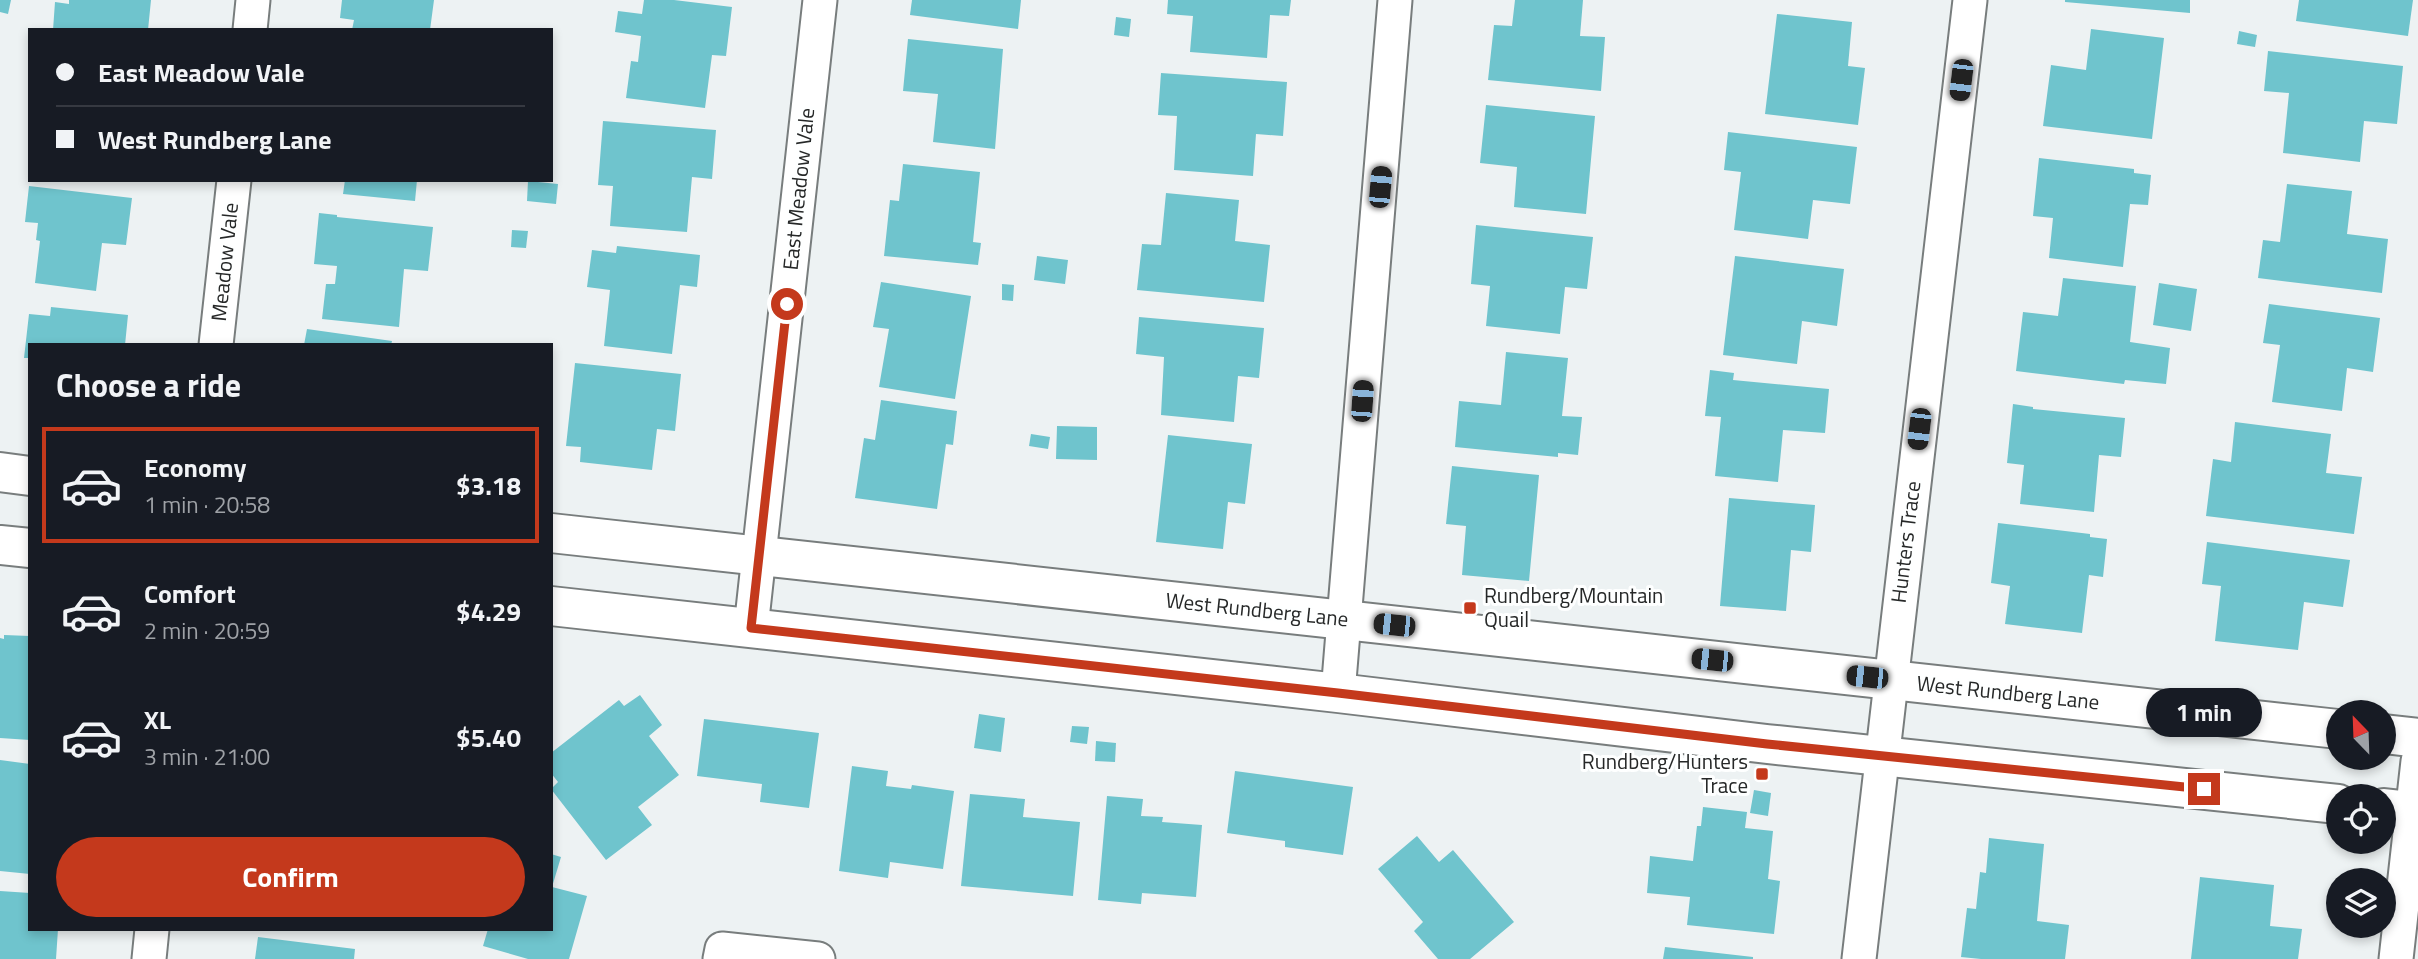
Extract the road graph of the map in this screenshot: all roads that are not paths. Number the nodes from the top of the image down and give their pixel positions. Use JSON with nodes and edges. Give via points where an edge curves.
{"nodes":[{"id":1,"x":253,"y":0,"type":"edge"},
{"id":2,"x":820,"y":0,"type":"edge"},
{"id":3,"x":1395,"y":0,"type":"edge"},
{"id":4,"x":1970,"y":0,"type":"edge"},
{"id":5,"x":250,"y":28,"type":"edge"},
{"id":6,"x":234,"y":182,"type":"edge"},
{"id":7,"x":216,"y":343,"type":"edge"},
{"id":8,"x":0,"y":472,"type":"edge"},
{"id":9,"x":28,"y":476,"type":"edge"},
{"id":10,"x":553,"y":533,"type":"edge"},
{"id":11,"x":0,"y":545,"type":"edge"},
{"id":12,"x":28,"y":548,"type":"edge"},
{"id":13,"x":759,"y":554,"type":"junction"},
{"id":14,"x":553,"y":606,"type":"edge"},
{"id":15,"x":1345,"y":620,"type":"junction"},
{"id":16,"x":751,"y":628,"type":"junction"},
{"id":17,"x":1890,"y":680,"type":"junction"},
{"id":18,"x":1338,"y":693,"type":"junction"},
{"id":19,"x":2326,"y":728,"type":"edge"},
{"id":20,"x":2396,"y":735,"type":"edge"},
{"id":21,"x":2418,"y":738,"type":"edge"},
{"id":22,"x":1882,"y":756,"type":"junction"},
{"id":23,"x":2418,"y":761,"type":"edge"},
{"id":24,"x":2326,"y":803,"type":"edge"},
{"id":25,"x":2404,"y":811,"type":"edge"},
{"id":26,"x":152,"y":931,"type":"edge"},
{"id":27,"x":149,"y":959,"type":"edge"},
{"id":28,"x":720,"y":959,"type":"edge"},
{"id":29,"x":818,"y":959,"type":"edge"},
{"id":30,"x":1859,"y":959,"type":"edge"},
{"id":31,"x":2396,"y":959,"type":"edge"}],
"edges":[{"from":1,"to":5,"type":"street"},
{"from":2,"to":13,"type":"street","name":"East Meadow Vale"},
{"from":3,"to":15,"type":"street"},
{"from":4,"to":17,"type":"street","name":"Hunters Trace"},
{"from":6,"to":7,"type":"street","name":"Meadow Vale"},
{"from":8,"to":9,"type":"main road"},
{"from":10,"to":13,"type":"main road","name":"West Rundberg Lane"},
{"from":11,"to":12,"type":"main road"},
{"from":13,"to":15,"type":"main road","name":"West Rundberg Lane"},
{"from":13,"to":16,"type":"street","name":"East Meadow Vale"},
{"from":14,"to":16,"type":"main road"},
{"from":15,"to":17,"type":"main road","name":"West Rundberg Lane"},
{"from":15,"to":18,"type":"street"},
{"from":16,"to":18,"type":"main road"},
{"from":17,"to":19,"type":"main road","name":"West Rundberg Lane"},
{"from":17,"to":22,"type":"street","name":"Hunters Trace"},
{"from":18,"to":22,"type":"main road"},
{"from":20,"to":21,"type":"main road"},
{"from":22,"to":24,"type":"main road"},
{"from":22,"to":30,"type":"street","name":"Hunters Trace"},
{"from":23,"to":25,"type":"street"},
{"from":25,"to":31,"type":"street"},
{"from":26,"to":27,"type":"street"},
{"from":28,"to":29,"type":"street","via":[[722,949]]}]}
